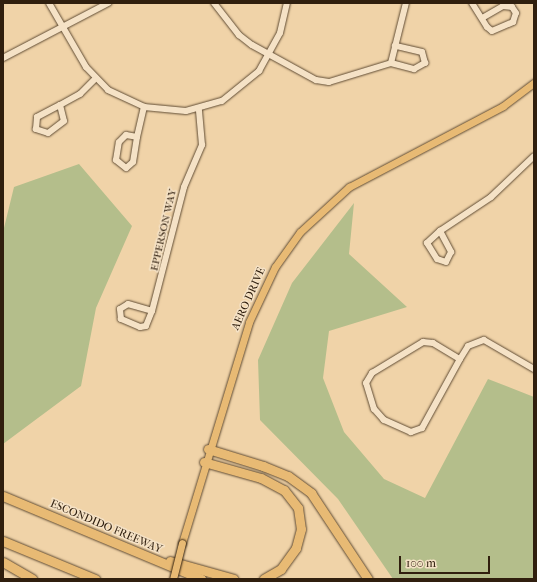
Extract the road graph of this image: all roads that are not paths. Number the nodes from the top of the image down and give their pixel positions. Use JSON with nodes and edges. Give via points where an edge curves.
{"nodes":[{"id":1,"x":49,"y":3,"type":"edge"},
{"id":2,"x":108,"y":3,"type":"edge"},
{"id":3,"x":214,"y":3,"type":"edge"},
{"id":4,"x":287,"y":3,"type":"edge"},
{"id":5,"x":406,"y":3,"type":"edge"},
{"id":6,"x":472,"y":3,"type":"edge"},
{"id":7,"x":482,"y":18,"type":"junction"},
{"id":8,"x":62,"y":27,"type":"junction"},
{"id":9,"x":395,"y":46,"type":"junction"},
{"id":10,"x":270,"y":55,"type":"junction"},
{"id":11,"x":3,"y":58,"type":"edge"},
{"id":12,"x":391,"y":63,"type":"junction"},
{"id":13,"x":95,"y":79,"type":"junction"},
{"id":14,"x":534,"y":83,"type":"edge"},
{"id":15,"x":60,"y":106,"type":"junction"},
{"id":16,"x":144,"y":107,"type":"junction"},
{"id":17,"x":199,"y":109,"type":"junction"},
{"id":18,"x":137,"y":137,"type":"junction"},
{"id":19,"x":534,"y":156,"type":"edge"},
{"id":20,"x":440,"y":231,"type":"junction"},
{"id":21,"x":152,"y":311,"type":"junction"},
{"id":22,"x":460,"y":359,"type":"junction"},
{"id":23,"x":534,"y":369,"type":"edge"},
{"id":24,"x":208,"y":449,"type":"junction"},
{"id":25,"x":204,"y":462,"type":"junction"},
{"id":26,"x":3,"y":496,"type":"edge"},
{"id":27,"x":3,"y":541,"type":"edge"},
{"id":28,"x":136,"y":552,"type":"junction"},
{"id":29,"x":3,"y":562,"type":"edge"},
{"id":30,"x":33,"y":579,"type":"edge"},
{"id":31,"x":95,"y":579,"type":"edge"},
{"id":32,"x":173,"y":579,"type":"edge"},
{"id":33,"x":201,"y":579,"type":"edge"},
{"id":34,"x":234,"y":579,"type":"edge"},
{"id":35,"x":264,"y":579,"type":"edge"},
{"id":36,"x":368,"y":579,"type":"edge"}],
"edges":[{"from":1,"to":8,"type":"street"},
{"from":2,"to":8,"type":"street"},
{"from":3,"to":10,"type":"street","via":[[239,35]]},
{"from":4,"to":10,"type":"street"},
{"from":5,"to":9,"type":"street"},
{"from":6,"to":7,"type":"street"},
{"from":7,"to":7,"type":"street","via":[[487,27],[499,30],[513,22],[516,13],[512,7],[502,6]]},
{"from":8,"to":11,"type":"street"},
{"from":8,"to":13,"type":"street"},
{"from":9,"to":12,"type":"street"},
{"from":9,"to":12,"type":"street","via":[[422,52],[425,63],[414,69]]},
{"from":10,"to":12,"type":"street","via":[[316,80],[329,82]]},
{"from":10,"to":17,"type":"street","via":[[242,88]]},
{"from":13,"to":15,"type":"street","via":[[80,94]]},
{"from":13,"to":16,"type":"street","via":[[117,95]]},
{"from":14,"to":24,"type":"main road","name":"AERO DRIVE","via":[[503,106],[349,187],[300,232],[275,267],[257,303]]},
{"from":15,"to":15,"type":"street","via":[[37,117],[34,123],[36,129],[48,133],[64,121]]},
{"from":16,"to":17,"type":"street","via":[[186,111]]},
{"from":16,"to":18,"type":"street"},
{"from":17,"to":21,"type":"street","name":"EPPERSON WAY","via":[[202,145],[184,187]]},
{"from":18,"to":18,"type":"street","via":[[126,135],[119,142],[116,160],[121,166],[133,162]]},
{"from":19,"to":20,"type":"street","via":[[482,205]]},
{"from":20,"to":20,"type":"street","via":[[427,243],[436,259],[446,262],[451,252]]},
{"from":21,"to":21,"type":"street","name":"EPPERSON WAY","via":[[128,304],[119,314],[124,322],[140,327],[146,326]]},
{"from":22,"to":22,"type":"street","via":[[422,428],[411,432],[399,429],[374,409],[366,383],[372,373],[424,342],[433,343]]},
{"from":22,"to":23,"type":"street","via":[[468,346],[484,340]]},
{"from":24,"to":25,"type":"main road","name":"AERO DRIVE"},
{"from":24,"to":36,"type":"highway","via":[[288,476],[311,493]]},
{"from":25,"to":32,"type":"main road","name":"AERO DRIVE","bridge":true},
{"from":25,"to":35,"type":"highway","via":[[261,478],[284,490],[298,508],[300,529],[296,548],[281,569]]},
{"from":26,"to":28,"type":"highway","name":"ESCONDIDO FREEWAY"},
{"from":27,"to":31,"type":"highway"},
{"from":28,"to":33,"type":"highway","name":"ESCONDIDO FREEWAY"},
{"from":28,"to":34,"type":"highway"},
{"from":29,"to":30,"type":"highway"}]}
